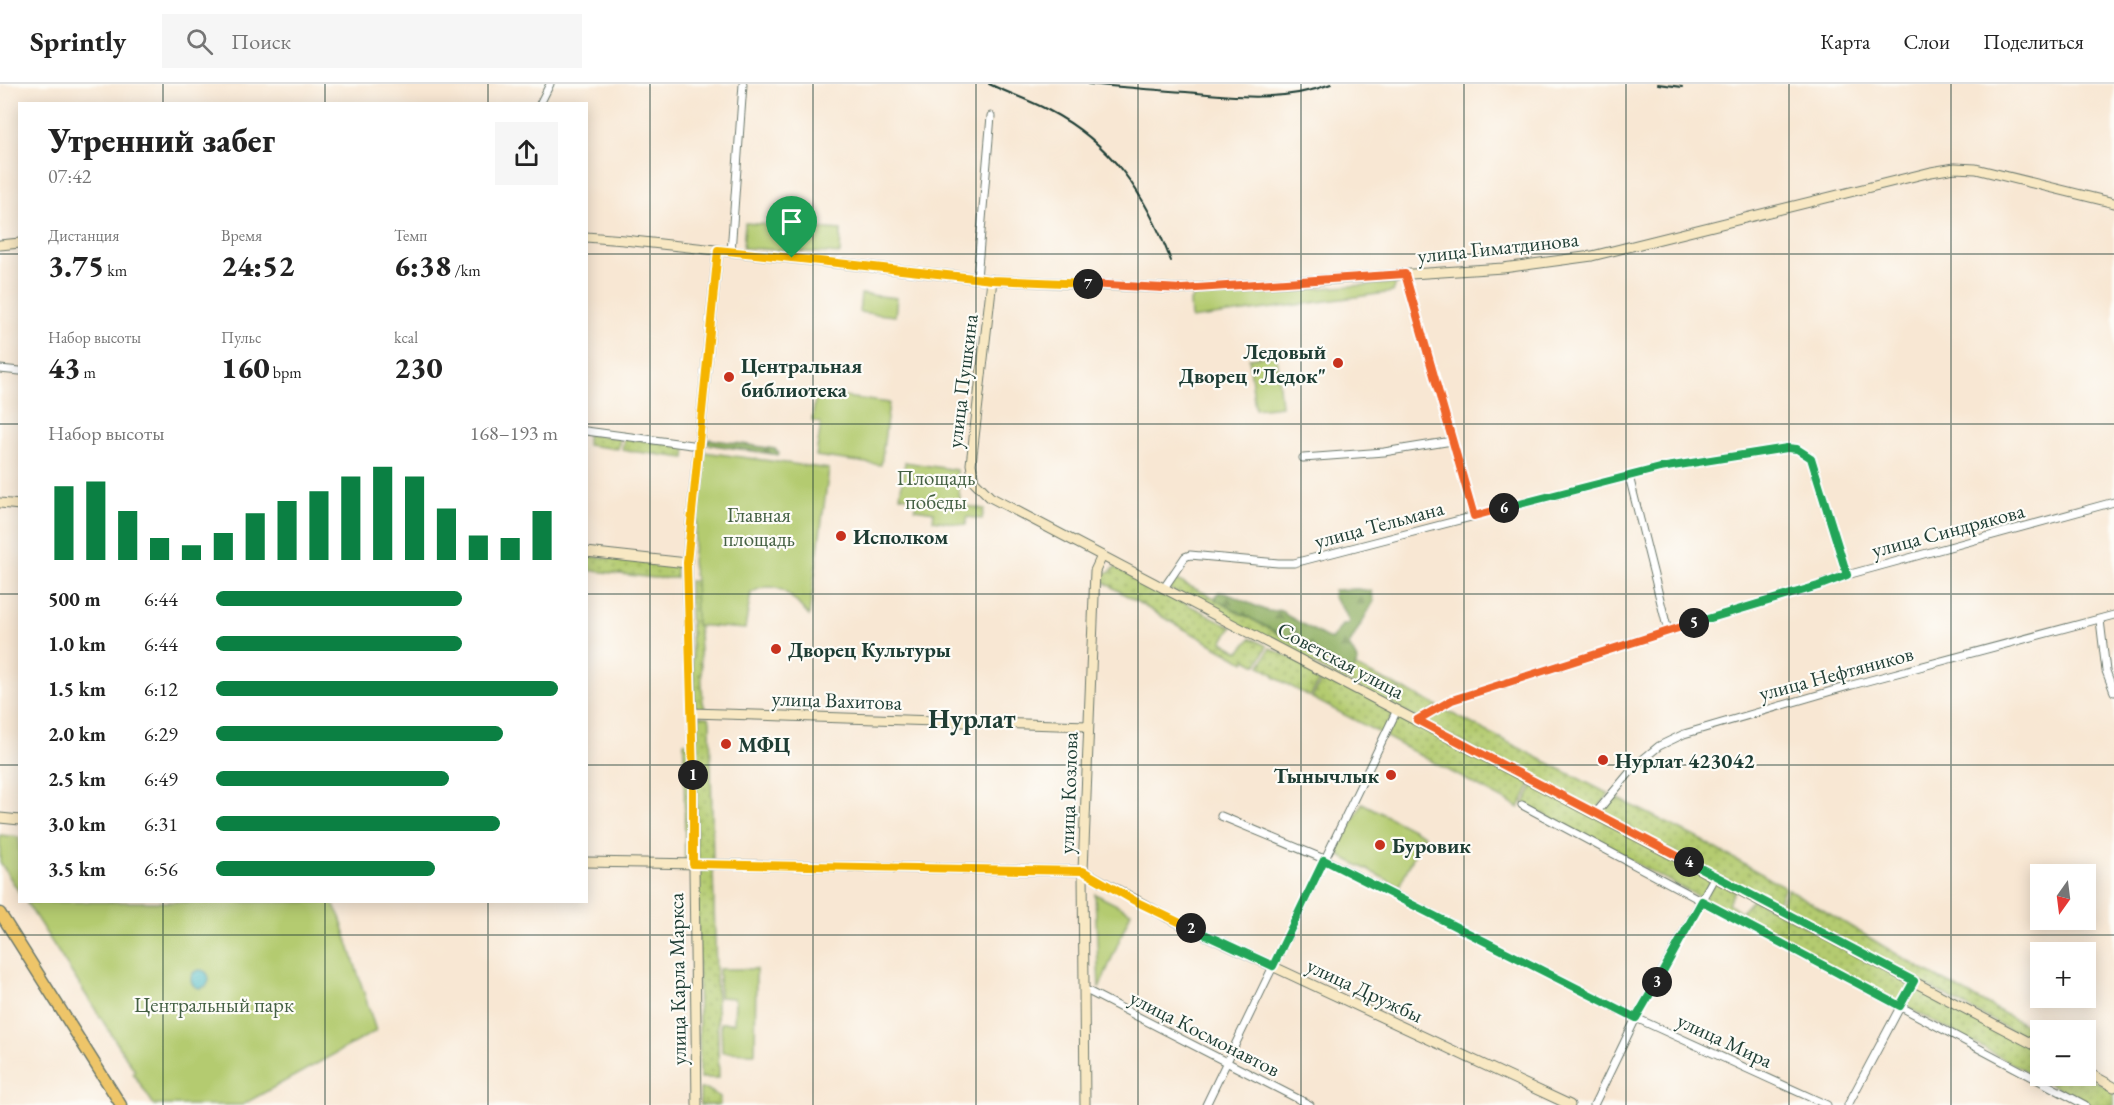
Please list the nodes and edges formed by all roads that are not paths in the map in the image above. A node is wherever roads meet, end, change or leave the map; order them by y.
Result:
1 (550, 84) edge
2 (743, 84) edge
3 (541, 102) edge
4 (991, 116) dead end
5 (2114, 203) edge
6 (588, 237) edge
7 (18, 243) edge
8 (0, 245) edge
9 (718, 250) junction
10 (731, 252) junction
11 (1405, 274) junction
12 (977, 278) junction
13 (992, 280) junction
14 (0, 369) edge
15 (18, 371) edge
16 (588, 431) edge
17 (1452, 441) junction
18 (699, 446) junction
19 (1303, 458) dead end
20 (1629, 476) junction
21 (978, 486) joint
22 (2114, 502) edge
23 (0, 503) edge
24 (18, 505) edge
25 (1474, 516) junction
26 (588, 552) edge
27 (1102, 556) junction
28 (687, 563) junction
29 (1847, 575) junction
30 (1164, 588) junction
31 (2114, 615) edge
32 (2100, 620) junction
33 (1668, 631) junction
34 (2113, 689) edge
35 (1396, 710) junction
36 (692, 713) junction
37 (1417, 720) junction
38 (1088, 726) junction
39 (1522, 805) dead end
40 (1595, 814) junction
41 (1221, 816) dead end
42 (0, 818) edge
43 (18, 820) edge
44 (1324, 860) junction
45 (588, 862) edge
46 (693, 864) junction
47 (1083, 871) junction
48 (1716, 876) junction
49 (1702, 901) junction
50 (0, 913) edge
51 (1273, 966) junction
52 (1914, 981) junction
53 (1084, 989) junction
54 (1900, 1006) junction
55 (1636, 1018) junction
56 (2030, 1043) edge
57 (1226, 1063) junction
58 (2096, 1077) edge
59 (2114, 1087) edge
60 (696, 1103) edge
61 (121, 1105) edge
62 (1085, 1105) edge
63 (1206, 1105) edge
64 (1310, 1105) edge
65 (1569, 1105) edge
66 (1594, 1105) edge
67 (1827, 1105) edge
68 (1848, 1105) edge
69 (2085, 1105) edge

1 - 3 street
2 - 10 street
4 - 12 street
5 - 11 main road, улица Гиматдинова
6 - 9 main road, улица Гиматдинова
7 - 8 main road
9 - 10 main road, улица Гиматдинова
9 - 18 main road, улица Карла Маркса
10 - 12 main road, улица Гиматдинова
11 - 13 main road, улица Гиматдинова
11 - 17 street
12 - 13 main road, улица Гиматдинова
13 - 21 main road, улица Пушкина
14 - 15 street
16 - 18 street
17 - 19 street
17 - 25 street
18 - 28 main road, улица Карла Маркса
20 - 25 street, улица Тельмана
20 - 29 street, улица Тельмана
20 - 33 street
21 - 27 main road, Советская улица
22 - 29 street, улица Синдрякова
23 - 24 main road
25 - 30 street, улица Тельмана
26 - 28 main road
27 - 30 main road, Советская улица
27 - 38 main road, улица Козлова
28 - 36 main road, улица Карла Маркса
29 - 33 street, улица Синдрякова
30 - 35 main road, Советская улица
31 - 32 street, улица Нефтяников
32 - 34 street
32 - 40 street, улица Нефтяников
33 - 37 street, улица Синдрякова
35 - 37 main road, Советская улица
35 - 44 street
36 - 38 main road, улица Вахитова
36 - 46 main road, улица Карла Маркса
37 - 40 main road, Советская улица
38 - 47 main road, улица Козлова
39 - 49 street
40 - 48 main road, Советская улица
41 - 44 street, улица Мира
42 - 43 main road
44 - 51 street
44 - 55 street, улица Мира
45 - 46 main road
46 - 47 main road
46 - 60 main road, улица Карла Маркса
47 - 51 main road, улица Дружбы
47 - 53 main road, улица Козлова
48 - 49 street
48 - 52 main road, Советская улица
49 - 54 street
49 - 55 street
50 - 61 main road
51 - 57 street
51 - 65 main road, улица Дружбы
52 - 54 street
52 - 56 main road, Советская улица
53 - 57 street, улица Космонавтов
53 - 62 main road, улица Козлова
54 - 68 street
54 - 69 street
55 - 66 street
55 - 67 street, улица Мира
57 - 63 street
57 - 64 street, улица Космонавтов
58 - 59 main road

